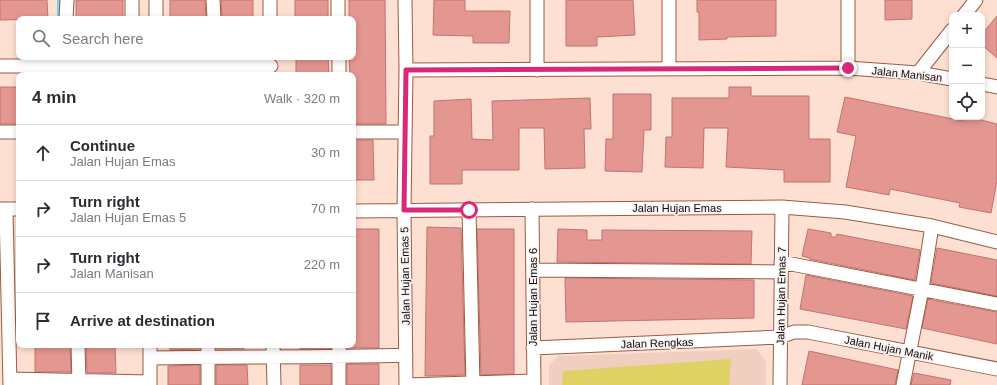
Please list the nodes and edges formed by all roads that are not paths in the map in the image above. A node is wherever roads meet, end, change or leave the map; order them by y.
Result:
1 (66, 0) edge
2 (132, 0) edge
3 (156, 0) edge
4 (213, 0) edge
5 (270, 0) edge
6 (338, 0) edge
7 (405, 0) edge
8 (537, 0) edge
9 (669, 0) edge
10 (848, 0) edge
11 (976, 0) edge
12 (966, 12) edge
13 (66, 16) edge
14 (132, 16) edge
15 (156, 16) edge
16 (214, 16) edge
17 (270, 16) edge
18 (338, 16) edge
19 (949, 34) edge
20 (339, 60) edge
21 (66, 61) edge
22 (156, 61) edge
23 (131, 62) edge
24 (214, 62) edge
25 (0, 66) edge
26 (271, 66) edge
27 (848, 68) junction
28 (668, 69) junction
29 (406, 70) junction
30 (537, 70) junction
31 (339, 72) edge
32 (918, 73) junction
33 (949, 78) edge
34 (985, 85) edge
35 (997, 87) edge
36 (0, 132) edge
37 (16, 132) edge
38 (356, 132) edge
39 (405, 132) junction
40 (782, 208) junction
41 (3, 209) edge
42 (16, 209) edge
43 (532, 209) junction
44 (404, 210) junction
45 (469, 210) junction
46 (356, 211) edge
47 (932, 226) junction
48 (997, 242) edge
49 (781, 267) junction
50 (533, 270) junction
51 (922, 289) junction
52 (997, 304) edge
53 (780, 337) junction
54 (78, 348) edge
55 (534, 348) junction
56 (150, 351) edge
57 (208, 351) edge
58 (273, 351) edge
59 (339, 351) edge
60 (909, 352) junction
61 (406, 355) junction
62 (5, 356) edge
63 (997, 369) edge
64 (10, 382) edge
65 (79, 383) edge
66 (150, 383) edge
67 (534, 383) edge
68 (473, 384) edge
69 (208, 385) edge
70 (274, 385) edge
71 (339, 385) edge
72 (406, 385) edge
73 (780, 385) edge
74 (903, 385) edge

1 - 13 street
2 - 14 street
3 - 15 street
4 - 16 street
5 - 17 street
6 - 18 street
7 - 29 street, Jalan Hujan Emas 5
8 - 30 street
9 - 28 street
10 - 27 street
11 - 12 street
19 - 32 street
20 - 31 street
21 - 23 street
21 - 25 street
22 - 23 street
22 - 24 street
24 - 26 street
27 - 28 street, Jalan Manisan
27 - 32 street, Jalan Manisan
28 - 30 street, Jalan Manisan
29 - 30 street, Jalan Manisan
29 - 39 street, Jalan Hujan Emas 5
32 - 33 street, Jalan Manisan
34 - 35 street
36 - 37 street
38 - 39 street
39 - 44 street, Jalan Hujan Emas 5
40 - 43 street, Jalan Hujan Emas
40 - 47 street, Jalan Hujan Emas
40 - 49 street, Jalan Hujan Emas 7
41 - 42 street
41 - 62 street
43 - 45 street, Jalan Hujan Emas
43 - 50 street, Jalan Hujan Emas 6
44 - 45 street, Jalan Hujan Emas
44 - 46 street, Jalan Hujan Emas
44 - 61 street, Jalan Hujan Emas 5
45 - 68 street
47 - 48 street, Jalan Hujan Emas
47 - 51 street
49 - 50 street
49 - 51 street
49 - 53 street, Jalan Hujan Emas 7
50 - 55 street, Jalan Hujan Emas 6
51 - 52 street
51 - 60 street
53 - 55 street, Jalan Rengkas
53 - 60 street, Jalan Hujan Manik
53 - 73 street, Jalan Hujan Emas 7
54 - 65 street
55 - 67 street, Jalan Hujan Emas 6
56 - 57 street
56 - 66 street
57 - 58 street
57 - 69 street
58 - 59 street
58 - 70 street
59 - 61 street
59 - 71 street
60 - 63 street, Jalan Hujan Manik
60 - 74 street
61 - 72 street, Jalan Hujan Emas 5
62 - 64 street
64 - 65 street
65 - 66 street
67 - 68 street
68 - 72 street

